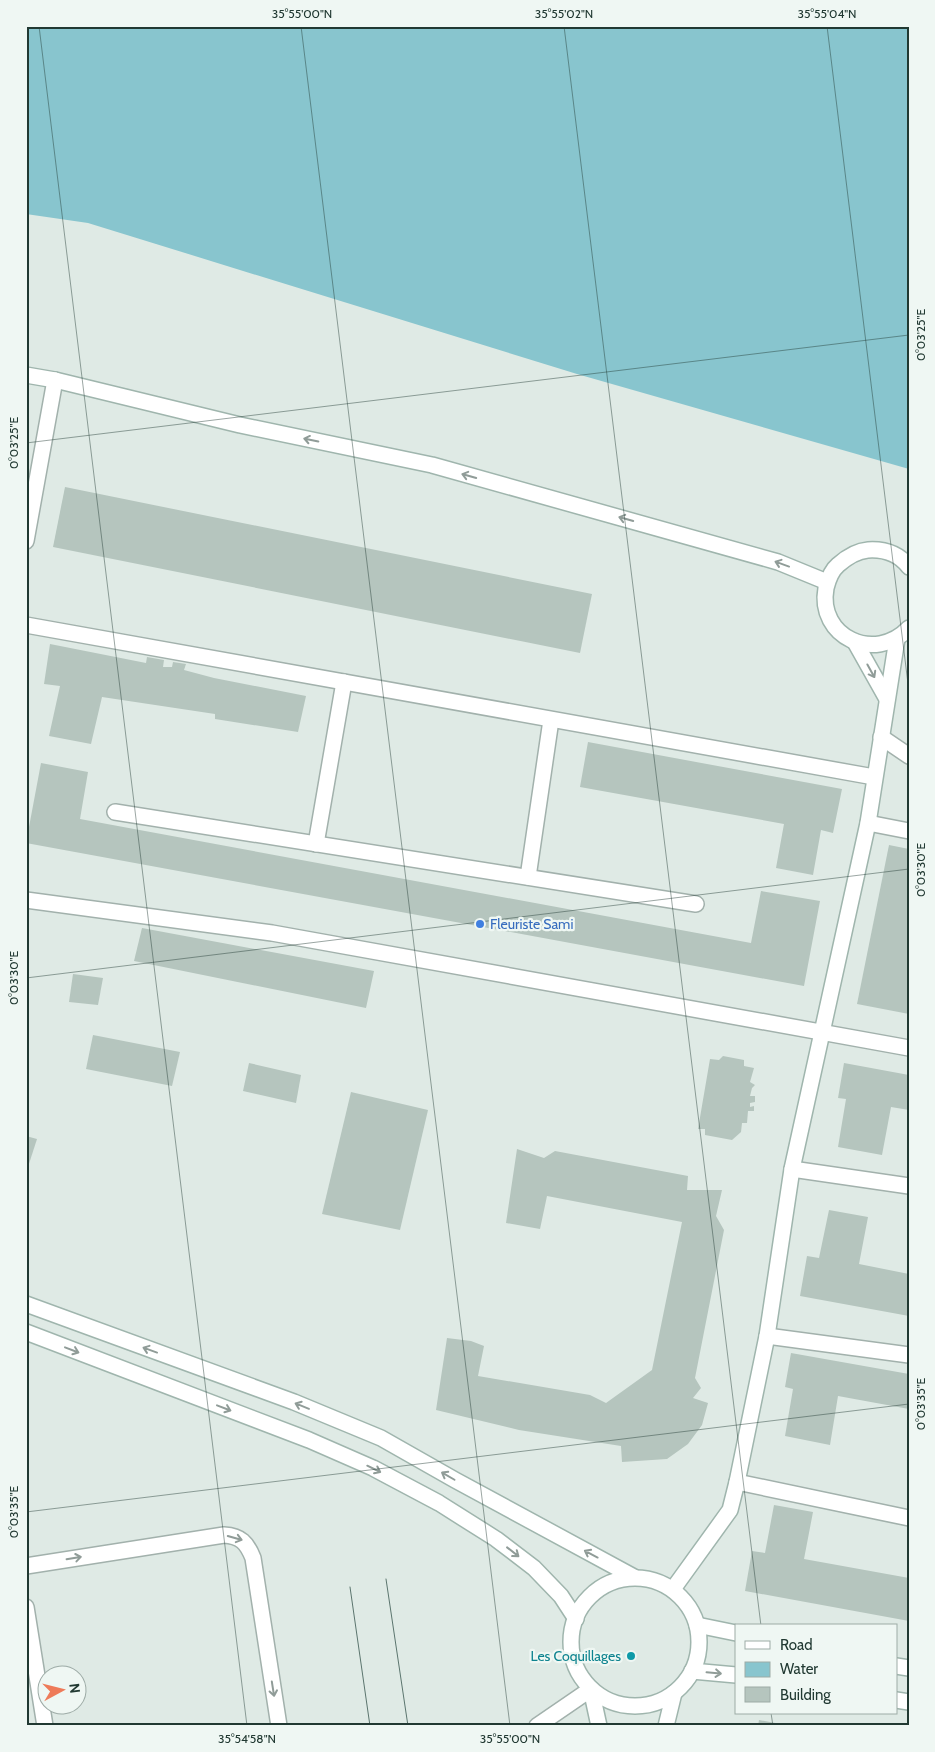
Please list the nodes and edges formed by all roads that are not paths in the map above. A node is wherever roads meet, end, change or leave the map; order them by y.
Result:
1 (26, 375) edge
2 (55, 380) junction
3 (26, 541) edge
4 (909, 567) edge
5 (827, 582) junction
6 (26, 626) edge
7 (909, 628) edge
8 (897, 639) junction
9 (855, 642) junction
10 (344, 682) junction
11 (887, 699) junction
12 (551, 720) junction
13 (881, 736) junction
14 (909, 756) edge
15 (874, 777) junction
16 (115, 812) dead end
17 (868, 823) junction
18 (909, 831) edge
19 (316, 844) junction
20 (528, 877) junction
21 (26, 900) edge
22 (696, 904) dead end
23 (822, 1032) junction
24 (909, 1048) edge
25 (792, 1169) junction
26 (909, 1186) edge
27 (26, 1304) edge
28 (26, 1332) edge
29 (767, 1336) junction
30 (909, 1355) edge
31 (737, 1482) junction
32 (909, 1518) edge
33 (26, 1566) edge
34 (634, 1577) junction
35 (673, 1589) junction
36 (26, 1608) edge
37 (576, 1619) junction
38 (697, 1625) junction
39 (735, 1633) edge
40 (692, 1671) junction
41 (735, 1675) edge
42 (591, 1689) junction
43 (674, 1693) junction
44 (45, 1726) edge
45 (279, 1726) edge
46 (537, 1726) edge
47 (598, 1726) edge
48 (666, 1726) edge

1 - 2 street
2 - 3 street
5 -> 2 street
4 - 5 street
5 - 9 street
6 - 10 street
7 - 8 street
8 - 9 street
8 - 11 street
9 -> 11 street
10 - 12 street
10 - 19 street
11 - 13 street
12 - 15 street
12 - 20 street
13 - 14 street
13 - 15 street
15 - 17 street
16 - 19 street
17 - 18 street
17 - 23 street
19 - 20 street
20 - 22 street
21 - 23 street
23 - 24 street
23 - 25 street
25 - 26 street
25 - 29 street
34 -> 27 street
28 -> 37 street
29 - 30 street
29 - 31 street
31 - 32 street
31 - 35 street
33 -> 45 street
34 - 35 street
34 - 37 street
35 - 38 street
36 - 44 street
37 - 42 street
38 - 39 street
38 - 40 street
40 -> 41 street
40 - 43 street
42 - 43 street
42 - 46 street
42 - 47 street
43 - 48 street

